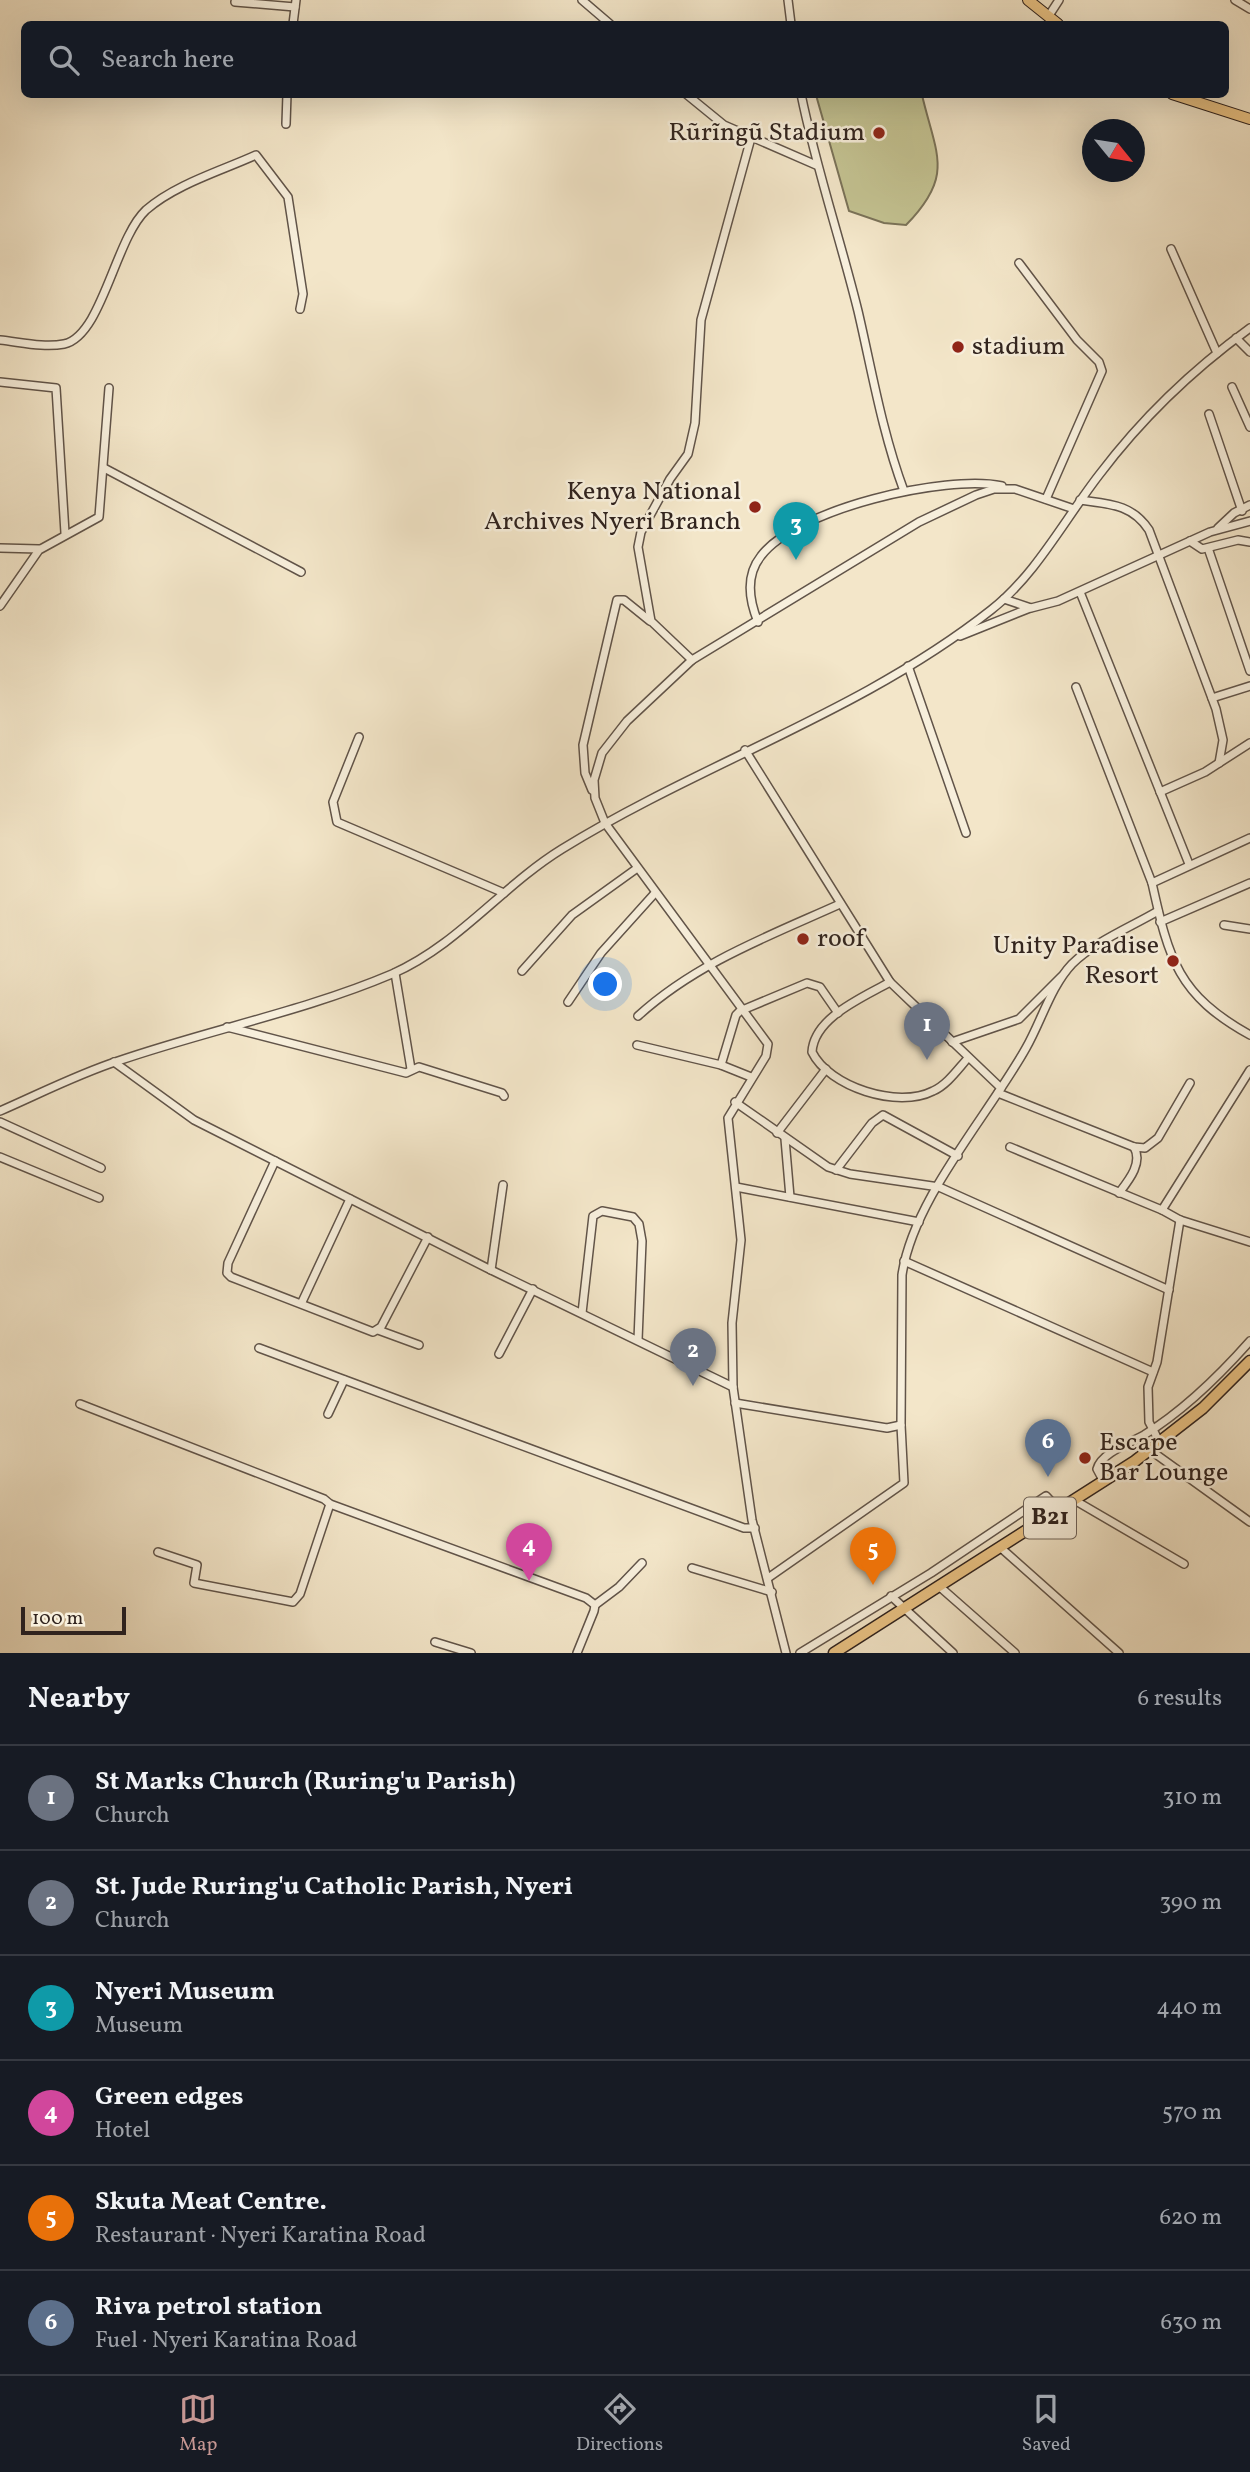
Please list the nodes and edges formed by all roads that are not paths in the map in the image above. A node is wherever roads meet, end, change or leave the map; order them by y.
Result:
1 (582, 0) edge
2 (788, 0) edge
3 (1028, 0) edge
4 (1235, 0) edge
5 (1056, 1) edge
6 (235, 2) dead end
7 (295, 3) edge
8 (1250, 9) edge
9 (1048, 17) junction
10 (293, 21) edge
11 (606, 21) edge
12 (792, 21) edge
13 (1054, 21) edge
14 (288, 98) edge
15 (691, 98) edge
16 (803, 98) edge
17 (1184, 98) edge
18 (1250, 119) edge
19 (286, 124) dead end
20 (751, 138) junction
21 (816, 165) junction
22 (1171, 249) dead end
23 (1019, 263) dead end
24 (300, 309) dead end
25 (1250, 328) edge
26 (1236, 338) junction
27 (0, 340) edge
28 (1250, 352) edge
29 (1217, 353) junction
30 (0, 382) edge
31 (1232, 387) dead end
32 (109, 388) dead end
33 (1209, 414) dead end
34 (1250, 427) edge
35 (104, 468) junction
36 (1015, 489) junction
37 (904, 491) junction
38 (1046, 499) junction
39 (1080, 500) junction
40 (1250, 505) edge
41 (1074, 509) junction
42 (1242, 511) junction
43 (1250, 521) edge
44 (1215, 530) junction
45 (65, 533) junction
46 (1190, 541) junction
47 (1250, 542) edge
48 (0, 548) edge
49 (1208, 548) junction
50 (39, 549) junction
51 (1160, 554) junction
52 (302, 572) dead end
53 (1080, 592) junction
54 (1004, 599) junction
55 (0, 606) edge
56 (1031, 608) junction
57 (651, 621) junction
58 (758, 622) junction
59 (953, 638) junction
60 (692, 660) junction
61 (908, 666) junction
62 (1250, 671) edge
63 (1250, 686) edge
64 (1076, 687) dead end
65 (1212, 698) junction
66 (359, 737) dead end
67 (1223, 740) junction
68 (1250, 743) edge
69 (1241, 748) junction
70 (745, 750) junction
71 (1219, 763) junction
72 (1160, 792) junction
73 (595, 798) junction
74 (605, 823) junction
75 (966, 833) dead end
76 (1250, 838) edge
77 (1189, 864) junction
78 (636, 869) junction
79 (1152, 883) junction
80 (1250, 883) edge
81 (834, 885) dead end
82 (504, 893) junction
83 (655, 893) junction
84 (840, 904) junction
85 (1158, 911) junction
86 (1160, 922) junction
87 (1224, 925) dead end
88 (1250, 929) edge
89 (710, 963) junction
90 (1069, 969) junction
91 (522, 971) dead end
92 (395, 973) junction
93 (890, 982) junction
94 (568, 1002) dead end
95 (745, 1009) junction
96 (838, 1013) junction
97 (638, 1016) dead end
98 (226, 1027) junction
99 (1250, 1035) edge
100 (953, 1042) junction
101 (637, 1045) dead end
102 (968, 1058) junction
103 (114, 1062) junction
104 (721, 1065) junction
105 (411, 1069) junction
106 (826, 1069) junction
107 (1250, 1070) edge
108 (751, 1077) junction
109 (1247, 1081) edge
110 (1190, 1083) dead end
111 (1000, 1091) junction
112 (503, 1096) dead end
113 (735, 1102) junction
114 (0, 1111) edge
115 (0, 1122) edge
116 (777, 1133) junction
117 (785, 1139) junction
118 (1010, 1147) dead end
119 (1134, 1147) junction
120 (958, 1156) junction
121 (0, 1157) edge
122 (275, 1161) junction
123 (101, 1168) dead end
124 (836, 1170) junction
125 (503, 1185) dead end
126 (736, 1187) junction
127 (939, 1187) junction
128 (1119, 1193) junction
129 (790, 1197) junction
130 (99, 1198) dead end
131 (350, 1199) junction
132 (1161, 1210) junction
133 (1180, 1220) junction
134 (919, 1222) junction
135 (1250, 1231) edge
136 (428, 1237) junction
137 (1247, 1241) edge
138 (904, 1261) junction
139 (491, 1270) junction
140 (533, 1289) junction
141 (1169, 1290) junction
142 (302, 1302) junction
143 (582, 1313) junction
144 (378, 1330) junction
145 (638, 1340) junction
146 (1250, 1341) edge
147 (419, 1345) dead end
148 (259, 1348) dead end
149 (499, 1354) dead end
150 (1250, 1361) edge
151 (1153, 1372) junction
152 (344, 1380) junction
153 (733, 1387) junction
154 (735, 1403) junction
155 (80, 1404) dead end
156 (328, 1414) dead end
157 (901, 1425) junction
158 (1152, 1430) junction
159 (1155, 1447) junction
160 (1104, 1482) junction
161 (1076, 1501) junction
162 (330, 1504) junction
163 (1060, 1510) junction
164 (1250, 1522) edge
165 (755, 1528) junction
166 (1001, 1548) junction
167 (158, 1552) dead end
168 (642, 1563) dead end
169 (1184, 1564) dead end
170 (692, 1568) dead end
171 (768, 1578) junction
172 (940, 1587) junction
173 (772, 1592) junction
174 (891, 1596) junction
175 (595, 1605) junction
176 (906, 1609) junction
177 (435, 1642) dead end
178 (471, 1653) edge
179 (577, 1653) edge
180 (786, 1653) edge
181 (800, 1653) edge
182 (834, 1653) edge
183 (953, 1653) edge
184 (1015, 1653) edge
185 (1119, 1653) edge

1 - 11 street
2 - 12 street
3 - 9 main road
4 - 8 street
5 - 9 street
6 - 7 street
7 - 10 street
9 - 13 main road
14 - 19 street
15 - 20 street
16 - 21 street
17 - 18 main road
20 - 21 street
20 - 57 street
21 - 37 street
22 - 29 street
23 - 38 street
24 - 27 street
25 - 26 street
26 - 28 street
26 - 29 street
29 - 39 street
30 - 45 street
31 - 34 street
32 - 35 street
33 - 42 street
35 - 45 street
35 - 52 street
36 - 37 street
36 - 38 street
36 - 58 street
37 - 58 street
38 - 41 street
39 - 41 street
39 - 51 street
40 - 42 street
41 - 54 street
42 - 44 street
43 - 44 street
44 - 46 street
45 - 50 street
46 - 49 street
46 - 51 street
47 - 49 street
48 - 50 street
49 - 62 street
50 - 55 street
51 - 53 street
51 - 65 street
53 - 56 street
53 - 72 street
54 - 56 street
54 - 59 street
56 - 59 street
57 - 60 street
57 - 73 street
58 - 60 street
59 - 61 street
60 - 73 street
61 - 70 street
61 - 75 street
63 - 65 street
64 - 79 street
65 - 67 street
66 - 82 street
67 - 69 street
67 - 71 street
68 - 69 street
69 - 71 street
70 - 74 street
70 - 81 street
70 - 84 street
71 - 72 street
72 - 77 street
73 - 74 street
74 - 78 street
74 - 82 street
76 - 77 street
77 - 79 street
78 - 83 street
78 - 91 street
79 - 85 street
80 - 86 street
82 - 92 street
83 - 89 street
83 - 94 street
84 - 89 street
84 - 93 street
85 - 86 street
85 - 90 street
86 - 99 street
87 - 88 street
89 - 95 street
89 - 97 street
90 - 100 street
90 - 111 street
92 - 98 street
92 - 105 street
93 - 96 street
93 - 100 street
95 - 96 street
95 - 104 street
95 - 108 street
96 - 106 street
98 - 103 street
98 - 105 street
100 - 102 street
101 - 104 street
102 - 106 street
102 - 111 street
103 - 114 street
103 - 122 street
104 - 108 street
105 - 112 street
106 - 116 street
107 - 109 street
108 - 113 street
109 - 132 street
110 - 119 street
111 - 119 street
111 - 120 street
113 - 116 street
113 - 126 street
115 - 123 street
116 - 117 street
117 - 124 street
117 - 129 street
118 - 128 street
119 - 128 street
120 - 124 street
120 - 127 street
121 - 130 street
122 - 131 street
122 - 142 street
124 - 127 street
125 - 139 street
126 - 129 street
126 - 153 street
127 - 134 street
127 - 141 street
128 - 132 street
129 - 134 street
131 - 136 street
131 - 142 street
132 - 133 street
133 - 137 street
133 - 141 street
134 - 138 street
135 - 137 street
136 - 139 street
136 - 144 street
138 - 151 street
138 - 157 street
139 - 140 street
140 - 143 street
140 - 149 street
141 - 151 street
142 - 144 street
143 - 145 street
143 - 145 street
144 - 147 street
145 - 153 street
146 - 158 street
148 - 152 street
150 - 159 highway, B21
151 - 158 street
152 - 156 street
152 - 165 street
153 - 154 street
154 - 157 street
154 - 165 street
155 - 162 street
157 - 171 street
158 - 159 street
158 - 160 street
159 - 160 highway, B21
159 - 164 street
160 - 161 highway, B21
161 - 163 highway, B21
161 - 169 street
162 - 167 street
162 - 175 street
163 - 166 highway, B21
163 - 174 street
165 - 171 street
166 - 172 highway, B21
166 - 185 street
168 - 175 street
170 - 173 street
171 - 173 street
172 - 176 highway, B21
172 - 184 street
173 - 180 street
174 - 176 street
174 - 181 street
175 - 179 street
176 - 182 highway, B21
176 - 183 street
177 - 178 street

